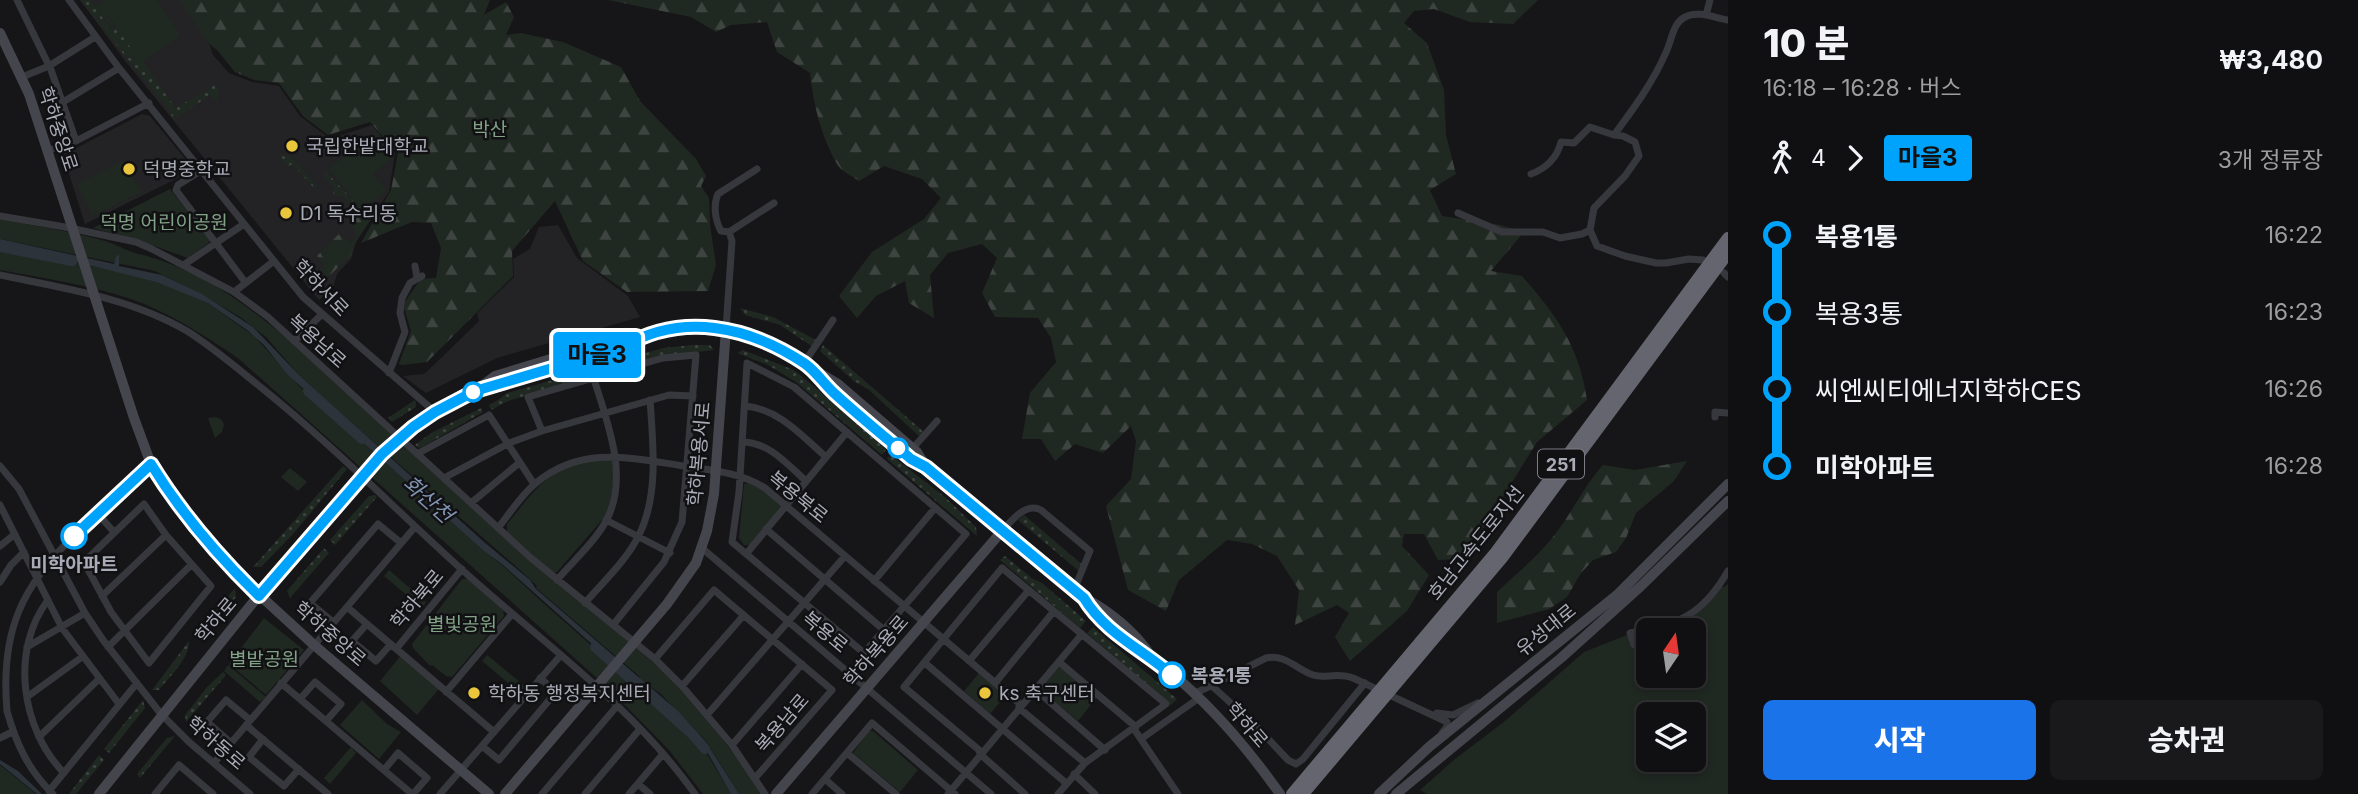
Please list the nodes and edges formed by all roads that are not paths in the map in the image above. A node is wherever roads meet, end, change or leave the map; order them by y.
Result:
1 (17, 0) edge
2 (69, 0) edge
3 (1710, 0) edge
4 (1706, 15) junction
5 (1728, 20) edge
6 (0, 33) edge
7 (95, 37) junction
8 (49, 66) junction
9 (119, 68) junction
10 (22, 77) junction
11 (63, 102) junction
12 (149, 103) junction
13 (1614, 135) junction
14 (76, 141) junction
15 (47, 152) junction
16 (757, 169) dead end
17 (202, 170) junction
18 (1531, 174) dead end
19 (774, 203) dead end
20 (1458, 214) dead end
21 (0, 216) edge
22 (244, 224) junction
23 (1591, 230) junction
24 (729, 232) junction
25 (74, 233) junction
26 (1728, 238) edge
27 (216, 244) junction
28 (1728, 253) edge
29 (1703, 260) dead end
30 (274, 261) junction
31 (185, 264) junction
32 (415, 266) dead end
33 (0, 275) edge
34 (246, 282) junction
35 (92, 292) junction
36 (234, 292) junction
37 (321, 315) junction
38 (833, 320) dead end
39 (726, 329) junction
40 (295, 341) junction
41 (804, 363) junction
42 (389, 373) junction
43 (817, 373) junction
44 (594, 379) junction
45 (693, 396) junction
46 (650, 400) junction
47 (745, 407) junction
48 (435, 412) junction
49 (604, 413) junction
50 (1728, 413) edge
51 (1715, 417) dead end
52 (937, 421) dead end
53 (542, 431) junction
54 (847, 432) junction
55 (397, 439) junction
56 (742, 442) junction
57 (509, 443) junction
58 (913, 448) junction
59 (418, 454) junction
60 (616, 457) junction
61 (827, 457) junction
62 (653, 462) junction
63 (519, 463) junction
64 (151, 464) junction
65 (0, 466) edge
66 (687, 467) junction
67 (926, 467) junction
68 (716, 471) junction
69 (364, 474) junction
70 (740, 477) junction
71 (444, 478) junction
72 (806, 481) junction
73 (534, 484) junction
74 (1728, 484) edge
75 (1728, 501) edge
76 (471, 503) junction
77 (0, 505) edge
78 (785, 506) junction
79 (935, 508) junction
80 (97, 513) junction
81 (606, 520) junction
82 (415, 527) junction
83 (498, 528) junction
84 (766, 529) junction
85 (1002, 531) junction
86 (114, 532) junction
87 (15, 534) junction
88 (166, 535) junction
89 (638, 537) junction
90 (401, 543) junction
91 (0, 546) edge
92 (703, 549) junction
93 (24, 552) junction
94 (670, 553) junction
95 (747, 553) junction
96 (54, 554) junction
97 (845, 556) junction
98 (191, 565) junction
99 (462, 569) junction
100 (1728, 571) edge
101 (35, 575) junction
102 (825, 579) junction
103 (557, 580) junction
104 (874, 581) junction
105 (0, 582) edge
106 (1029, 590) junction
107 (1074, 590) junction
108 (102, 596) junction
109 (259, 596) junction
110 (48, 600) junction
111 (585, 603) junction
112 (805, 603) junction
113 (904, 606) junction
114 (346, 607) junction
115 (1054, 611) junction
116 (85, 613) junction
117 (512, 614) junction
118 (744, 614) junction
119 (334, 622) junction
120 (788, 622) junction
121 (924, 623) junction
122 (367, 624) junction
123 (613, 625) junction
124 (62, 628) junction
125 (124, 631) junction
126 (884, 631) junction
127 (1082, 634) junction
128 (773, 639) junction
129 (944, 640) junction
130 (633, 644) junction
131 (314, 645) junction
132 (1634, 645) dead end
133 (393, 646) junction
134 (27, 647) junction
135 (108, 647) junction
136 (561, 655) junction
137 (82, 657) junction
138 (655, 659) junction
139 (0, 661) edge
140 (969, 661) junction
141 (1059, 662) junction
142 (925, 663) junction
143 (802, 664) junction
144 (540, 678) junction
145 (99, 679) junction
146 (600, 682) junction
147 (136, 683) junction
148 (281, 683) junction
149 (995, 683) junction
150 (1365, 683) junction
151 (1212, 685) junction
152 (682, 686) junction
153 (867, 688) junction
154 (1035, 689) junction
155 (1385, 690) junction
156 (446, 692) junction
157 (1197, 696) junction
158 (27, 697) junction
159 (1489, 697) junction
160 (300, 699) junction
161 (120, 704) junction
162 (617, 706) junction
163 (1019, 708) junction
164 (1426, 710) junction
165 (161, 714) junction
166 (707, 715) junction
167 (326, 721) junction
168 (248, 722) junction
169 (1135, 728) junction
170 (640, 729) junction
171 (1003, 729) junction
172 (12, 732) junction
173 (494, 732) junction
174 (39, 737) junction
175 (0, 738) edge
176 (263, 739) junction
177 (1141, 739) junction
178 (231, 743) junction
179 (732, 745) junction
180 (482, 746) junction
181 (1429, 747) junction
182 (1105, 750) junction
183 (847, 753) junction
184 (663, 754) junction
185 (980, 754) junction
186 (214, 763) junction
187 (1085, 763) junction
188 (299, 769) junction
189 (384, 770) junction
190 (461, 770) junction
191 (966, 772) junction
192 (64, 773) junction
193 (1074, 774) junction
194 (756, 778) junction
195 (825, 779) junction
196 (1066, 783) junction
197 (638, 784) junction
198 (204, 786) junction
199 (1305, 787) edge
200 (51, 792) edge
201 (247, 793) edge
202 (443, 793) edge
203 (951, 793) edge
204 (99, 794) edge
205 (155, 794) edge
206 (198, 794) edge
207 (213, 794) edge
208 (328, 794) edge
209 (412, 794) edge
210 (489, 794) edge
211 (505, 794) edge
212 (542, 794) edge
213 (585, 794) edge
214 (629, 794) edge
215 (650, 794) edge
216 (695, 794) edge
217 (765, 794) edge
218 (776, 794) edge
219 (812, 794) edge
220 (842, 794) edge
221 (896, 794) edge
222 (991, 794) edge
223 (1026, 794) edge
224 (1058, 794) edge
225 (1095, 794) edge
226 (1178, 794) edge
227 (1280, 794) edge
228 (1292, 794) edge
229 (1379, 794) edge
230 (1396, 794) edge

1 - 8 street
2 - 7 street, 학하서로
3 - 4 street
4 - 5 street
4 - 13 street
6 - 10 street, 학하중앙로
7 - 8 street
7 - 9 street, 학하서로
8 - 10 street
8 - 11 street
9 - 11 street
9 - 12 street, 학하서로
10 - 15 street, 학하중앙로
11 - 14 street
12 - 14 street
12 - 17 street, 학하서로
13 - 18 street
13 - 23 street
14 - 15 street
15 - 25 street, 학하중앙로
16 - 24 street
17 - 22 street, 학하서로
17 - 27 street
19 - 24 street
20 - 23 street
21 - 25 street, 복용남로
22 - 27 street
22 - 30 street, 학하서로
23 - 29 street
24 - 39 street, 학하복용서로
25 - 31 street, 복용남로
25 - 35 street, 학하중앙로
26 - 155 highway, 호남고속도로지선 / 251
27 - 31 street
27 - 34 street
28 - 155 highway, 호남고속도로지선 / 251
30 - 34 street
30 - 37 street, 학하서로
31 - 36 street, 복용남로
32 - 42 street
33 - 35 street, 학하북로
34 - 36 street
35 - 64 street, 학하중앙로
35 - 69 street, 학하북로
36 - 40 street, 복용남로
37 - 40 street
37 - 42 street, 학하서로
38 - 41 street
39 - 41 street, 학하로
39 - 48 street, 학하로
39 - 68 street, 학하복용서로
40 - 55 street, 복용남로
41 - 43 street, 학하로
42 - 48 street, 학하서로
43 - 58 street, 학하로
43 - 67 street, 학하로
44 - 45 street
44 - 49 street
44 - 53 street
45 - 46 street
45 - 66 street
46 - 49 street
46 - 62 street
47 - 54 street
47 - 56 street
47 - 61 street
48 - 55 street, 학하로
49 - 53 street
49 - 60 street
50 - 51 street
52 - 58 street
53 - 57 street
54 - 61 street
54 - 79 street
55 - 59 street, 복용남로
55 - 69 street, 학하로
56 - 70 street
56 - 72 street
57 - 59 street
57 - 63 street
57 - 71 street
58 - 67 street, 학하로
59 - 71 street, 복용남로
60 - 62 street, 복용북로
60 - 73 street, 복용북로
60 - 81 street
61 - 72 street
62 - 66 street, 복용북로
62 - 89 street
63 - 73 street
63 - 76 street
64 - 80 street
64 - 109 street, 학하중앙로
65 - 96 street
66 - 68 street, 복용북로
66 - 94 street
67 - 85 street, 학하로
68 - 70 street, 복용북로
68 - 92 street, 학하복용서로
69 - 82 street, 학하북로
69 - 109 street, 학하로
70 - 78 street, 복용북로
70 - 95 street
71 - 76 street, 복용남로
72 - 78 street
73 - 83 street, 복용북로
74 - 159 street, 유성대로
75 - 230 street, 유성대로
76 - 83 street, 복용남로
77 - 87 street
78 - 84 street
78 - 97 street, 복용북로
79 - 104 street
79 - 113 street
80 - 86 street
80 - 96 street
81 - 89 street
81 - 103 street
82 - 90 street
82 - 99 street, 학하북로
83 - 103 street, 복용남로
84 - 95 street
84 - 102 street
85 - 107 street, 학하로
85 - 107 street
85 - 121 street, 학하복용로
86 - 88 street
86 - 108 street
87 - 91 street
87 - 93 street
88 - 98 street
88 - 108 street
89 - 94 street
89 - 111 street
90 - 114 street
90 - 119 street
92 - 120 street, 복용로
92 - 130 street, 학하복용서로
93 - 101 street
93 - 105 street
94 - 123 street
95 - 112 street
96 - 101 street
96 - 116 street
97 - 102 street
97 - 104 street, 복용북로
98 - 125 street
98 - 125 street
99 - 117 street, 학하북로
99 - 133 street, 학하북로
100 - 132 street
101 - 110 street
101 - 139 street
102 - 112 street
102 - 126 street
103 - 111 street, 복용남로
104 - 113 street, 복용북로
106 - 115 street
106 - 129 street
106 - 140 street
107 - 157 street, 학하로
108 - 125 street
109 - 131 street, 학하중앙로
109 - 165 street, 학하로
110 - 124 street
110 - 134 street
111 - 123 street, 복용남로
112 - 120 street
112 - 126 street
113 - 121 street, 복용북로
113 - 126 street
114 - 119 street
114 - 122 street
115 - 127 street
115 - 149 street
116 - 124 street
116 - 135 street
117 - 136 street, 학하북로
117 - 156 street
118 - 128 street
118 - 138 street
118 - 152 street
119 - 131 street
120 - 128 street
120 - 153 street, 복용로
121 - 129 street, 복용북로
121 - 153 street, 학하복용로
122 - 133 street
122 - 133 street
123 - 130 street, 복용남로
124 - 134 street
124 - 137 street
125 - 135 street
127 - 141 street
127 - 169 street
128 - 143 street
128 - 166 street
129 - 140 street, 복용북로
129 - 142 street
130 - 138 street, 복용남로
130 - 146 street, 학하복용서로
131 - 148 street
131 - 190 street, 학하중앙로
133 - 156 street
134 - 158 street
135 - 147 street
136 - 144 street
136 - 146 street, 학하북로
137 - 145 street
137 - 158 street
138 - 152 street, 복용남로
139 - 172 street
140 - 149 street, 복용북로
141 - 154 street
141 - 169 street
142 - 171 street
142 - 185 street
143 - 179 street, 복용남로
143 - 194 street, 복용남로
144 - 173 street
144 - 180 street
145 - 161 street
145 - 174 street
146 - 162 street, 학하북로
146 - 211 street
147 - 161 street
147 - 165 street
148 - 160 street
148 - 168 street
149 - 163 street, 복용북로
150 - 151 street
150 - 151 street
150 - 164 street
151 - 157 street
152 - 166 street, 복용남로
153 - 191 street, 복용로
153 - 218 street, 학하복용로
154 - 163 street
154 - 182 street
155 - 199 highway, 호남고속도로지선 / 251
156 - 173 street
157 - 177 street
157 - 227 street, 학하로
158 - 174 street
159 - 164 street
159 - 181 street, 유성대로
160 - 167 street
160 - 167 street
161 - 192 street
162 - 170 street, 학하북로
162 - 212 street
163 - 171 street
163 - 187 street, 복용북로
164 - 181 street
165 - 186 street, 학하동로
165 - 204 street, 학하로
166 - 179 street, 복용남로
167 - 189 street
168 - 176 street
168 - 178 street
168 - 178 street
169 - 177 street
169 - 182 street
170 - 184 street, 학하북로
170 - 213 street
171 - 185 street
171 - 196 street
172 - 175 street
172 - 200 street
173 - 180 street
174 - 192 street
176 - 188 street
176 - 188 street
177 - 226 street
178 - 186 street
179 - 194 street, 복용남로
180 - 190 street
181 - 229 street, 유성대로
182 - 187 street
183 - 195 street
183 - 203 street
183 - 221 street
184 - 197 street
184 - 216 street, 학하북로
185 - 191 street
185 - 223 street
186 - 201 street, 학하동로
187 - 193 street
188 - 208 street
189 - 209 street
189 - 209 street
190 - 202 street
190 - 210 street, 학하중앙로
191 - 203 street
191 - 222 street, 복용로
192 - 200 street
193 - 196 street
193 - 225 street
194 - 217 street, 복용남로
195 - 219 street
195 - 220 street
196 - 224 street
197 - 214 street
197 - 215 street
198 - 205 street
198 - 206 street
198 - 207 street
199 - 228 highway, 호남고속도로지선 / 251

